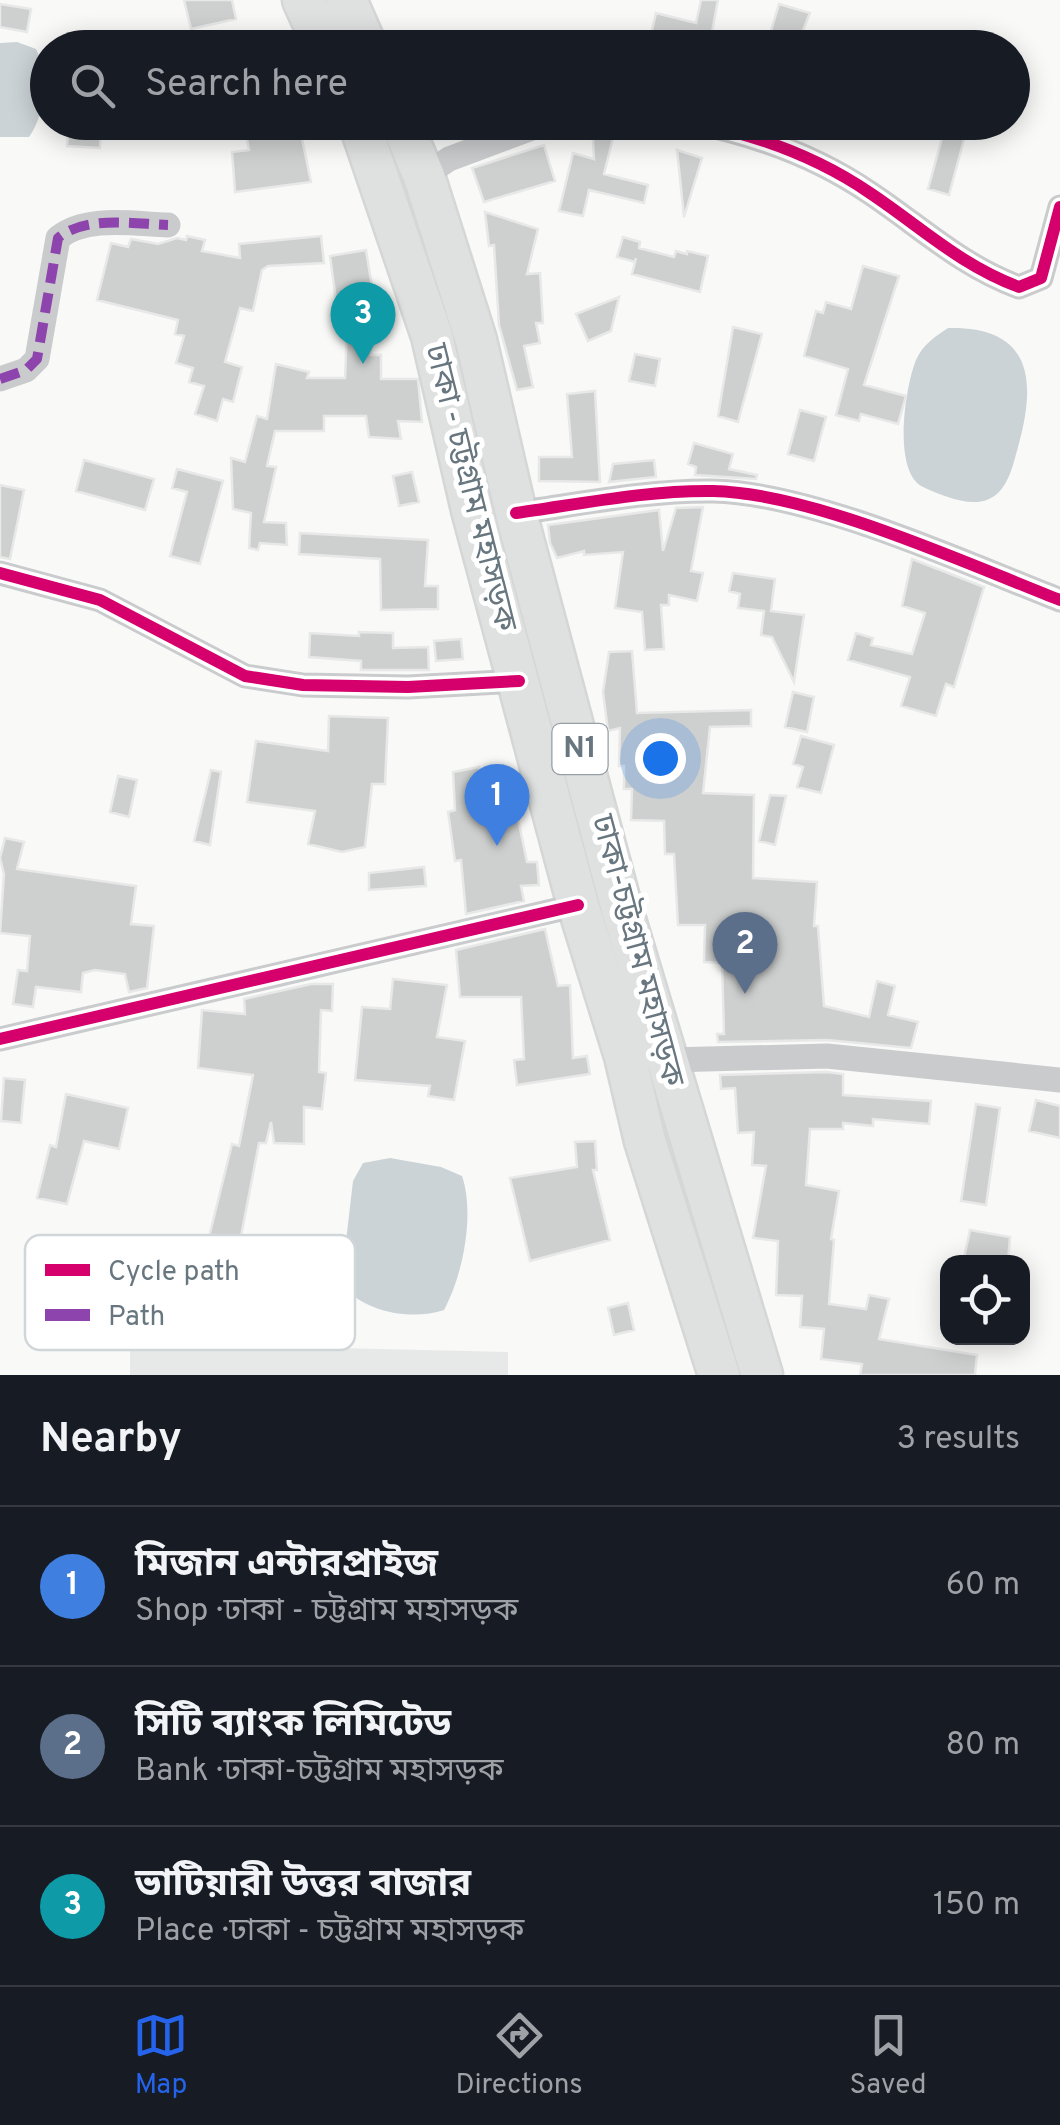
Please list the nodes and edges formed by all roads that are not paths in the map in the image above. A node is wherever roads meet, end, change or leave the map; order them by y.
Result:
1 (303, 0) edge
2 (346, 0) edge
3 (317, 30) edge
4 (359, 30) edge
5 (367, 140) edge
6 (409, 140) edge
7 (500, 140) edge
8 (760, 140) edge
9 (424, 176) junction
10 (1060, 207) edge
11 (168, 225) dead end
12 (0, 379) edge
13 (516, 513) junction
14 (0, 573) edge
15 (1060, 600) edge
16 (519, 681) junction
17 (578, 904) junction
18 (0, 1039) edge
19 (669, 1060) junction
20 (1060, 1080) edge
21 (719, 1375) edge
22 (762, 1375) edge

1 - 3 highway
2 - 4 highway
5 - 16 highway, ঢাকা - চট্টগ্রাম মহাসড়ক / N1
6 - 9 highway, ঢাকা-চট্টগ্রাম মহাসড়ক / N1
7 - 9 street
8 - 10 street
9 - 13 highway, ঢাকা-চট্টগ্রাম মহাসড়ক / N1
11 - 12 street
13 - 15 street
13 - 19 highway, ঢাকা-চট্টগ্রাম মহাসড়ক / N1
14 - 16 street
16 - 17 highway, ঢাকা - চট্টগ্রাম মহাসড়ক / N1
17 - 18 street
17 - 21 highway, ঢাকা - চট্টগ্রাম মহাসড়ক / N1
19 - 20 street
19 - 22 highway, ঢাকা-চট্টগ্রাম মহাসড়ক / N1

